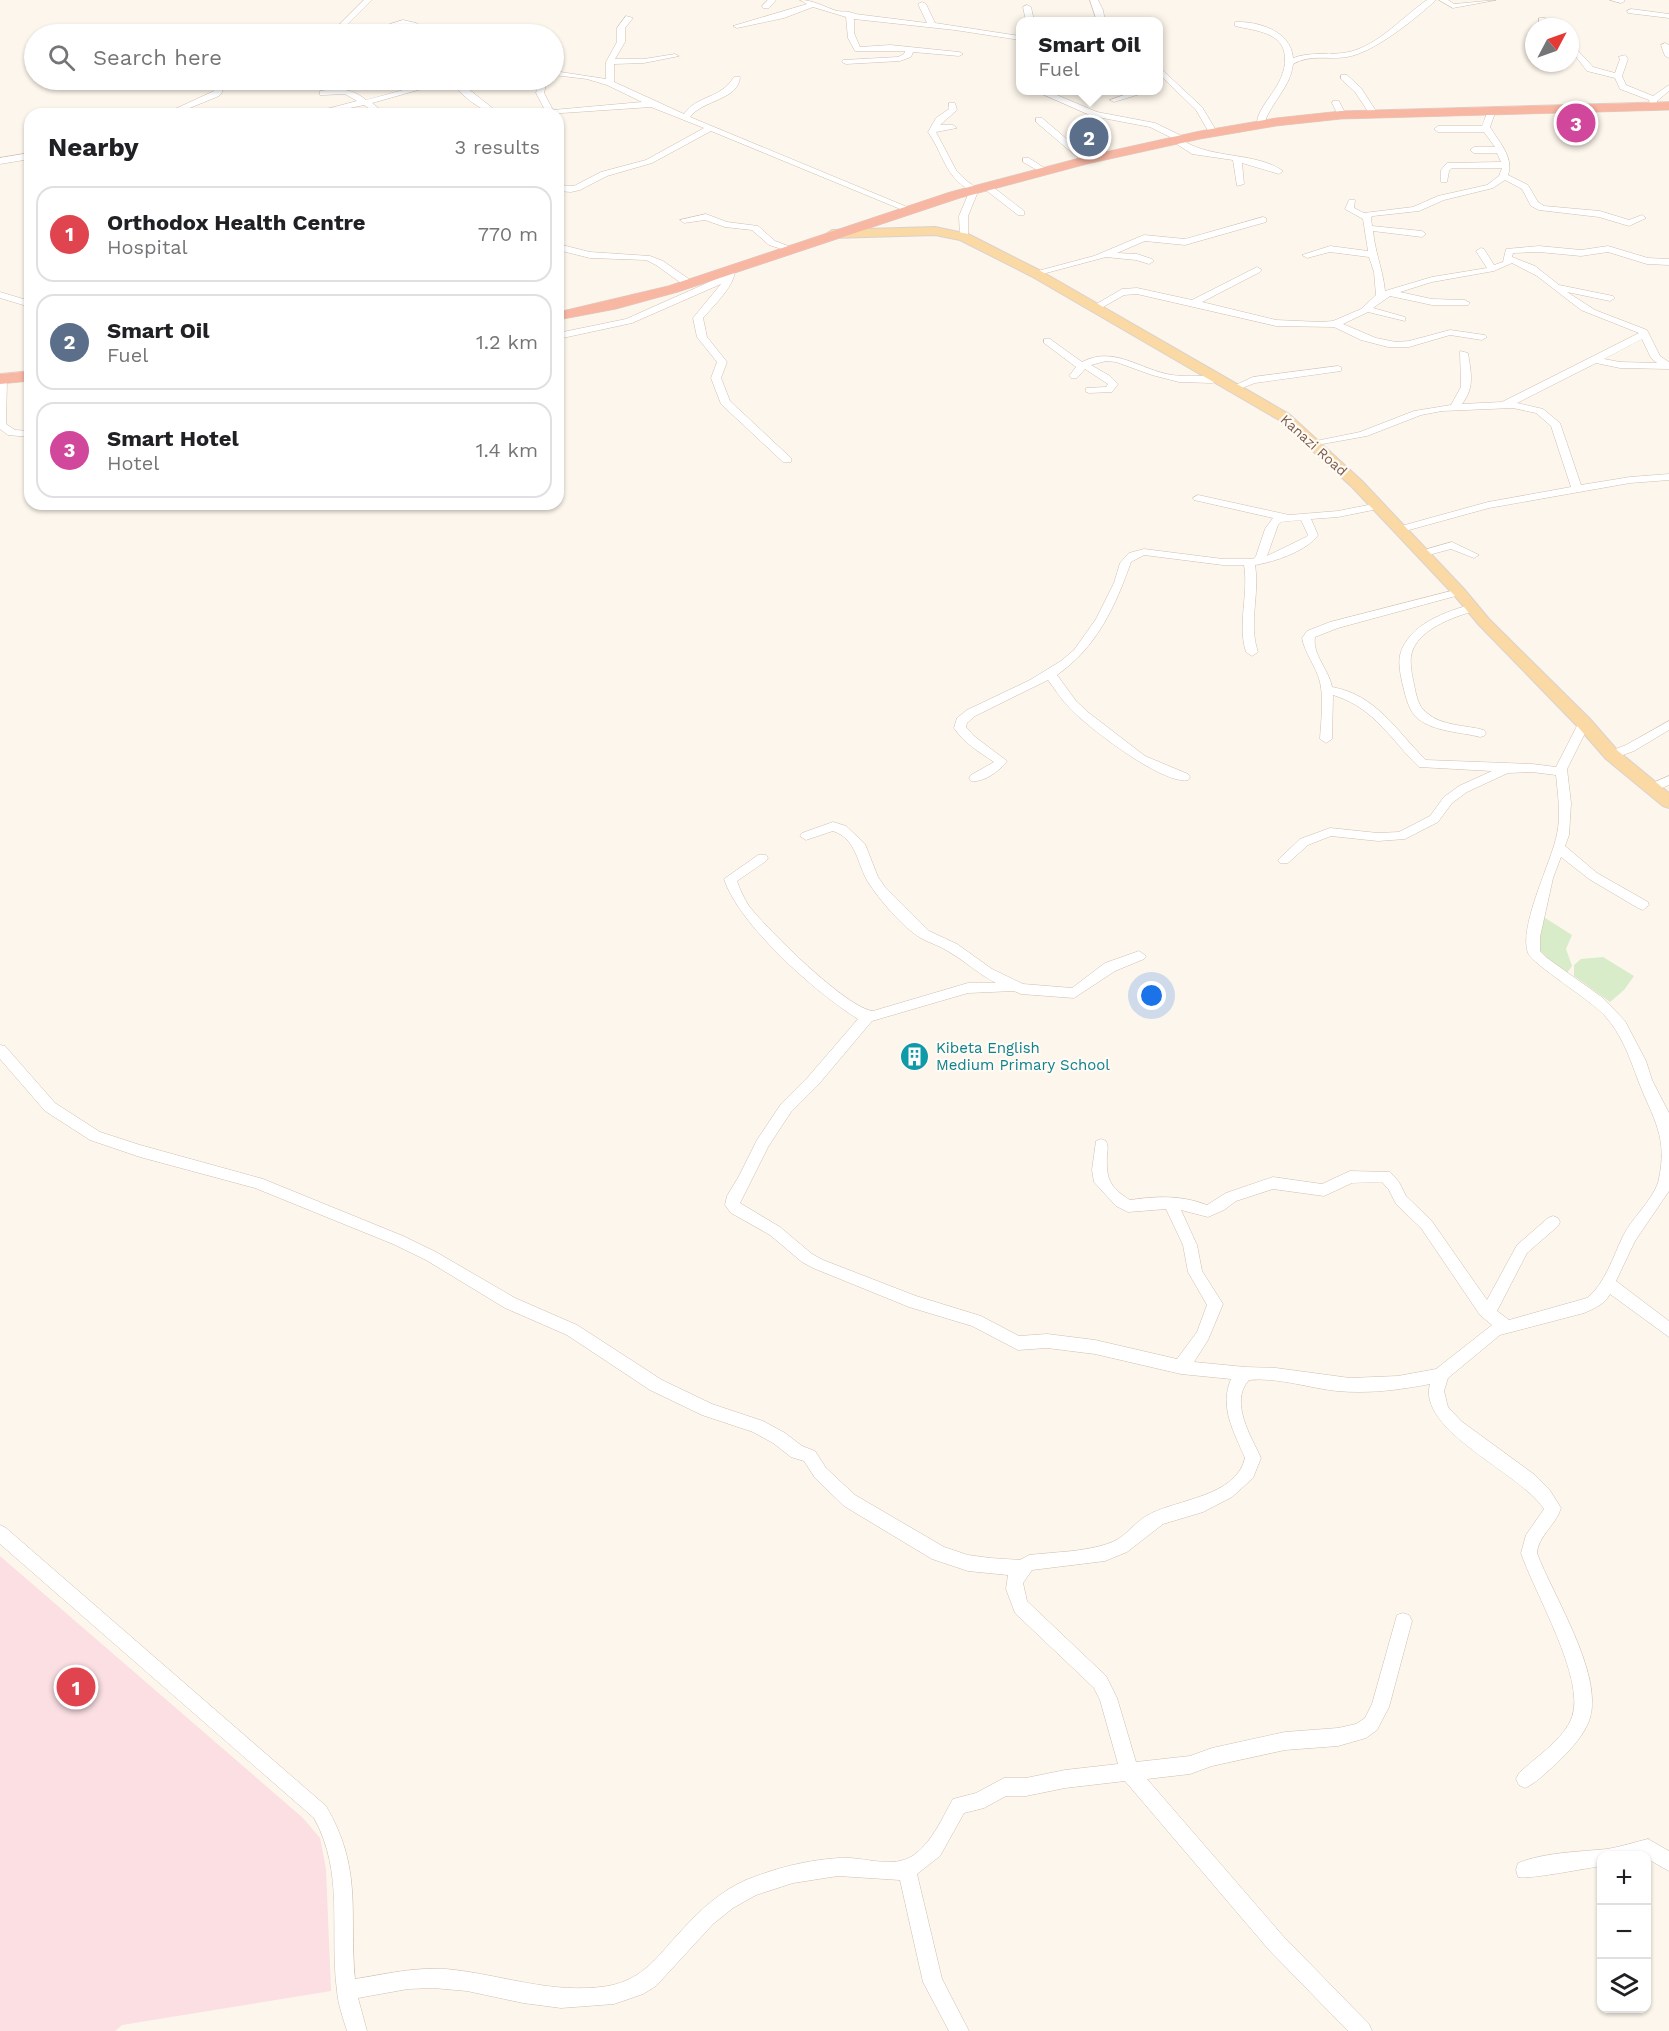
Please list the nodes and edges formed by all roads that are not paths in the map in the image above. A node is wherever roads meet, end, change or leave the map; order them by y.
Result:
1 (368, 0) edge
2 (804, 0) edge
3 (1094, 0) edge
4 (1432, 0) edge
5 (1443, 0) edge
6 (1492, 0) edge
7 (922, 4) dead end
8 (813, 5) junction
9 (1027, 7) dead end
10 (1631, 11) dead end
11 (851, 14) junction
12 (1669, 16) edge
13 (1029, 17) edge
14 (1100, 17) edge
15 (629, 18) dead end
16 (344, 24) edge
17 (1238, 24) dead end
18 (737, 26) dead end
19 (932, 26) junction
20 (1003, 35) junction
21 (979, 37) dead end
22 (1016, 37) edge
23 (1665, 45) dead end
24 (909, 49) junction
25 (959, 54) dead end
26 (1579, 55) edge
27 (675, 56) dead end
28 (1669, 56) edge
29 (1622, 57) dead end
30 (610, 62) junction
31 (846, 62) dead end
32 (1289, 63) junction
33 (1163, 73) edge
34 (564, 74) edge
35 (1618, 76) junction
36 (1344, 77) dead end
37 (737, 79) dead end
38 (610, 83) junction
39 (1175, 84) junction
40 (1163, 87) edge
41 (1669, 87) edge
42 (218, 90) edge
43 (409, 90) edge
44 (463, 90) edge
45 (541, 90) edge
46 (323, 93) dead end
47 (1049, 95) edge
48 (1132, 95) edge
49 (1114, 100) dead end
50 (364, 102) junction
51 (1654, 103) junction
52 (652, 104) junction
53 (952, 105) dead end
54 (1669, 106) edge
55 (182, 108) edge
56 (338, 108) edge
57 (373, 108) edge
58 (488, 108) edge
59 (548, 108) edge
60 (1492, 110) junction
61 (564, 113) edge
62 (1374, 114) junction
63 (685, 118) junction
64 (1039, 120) dead end
65 (1260, 124) junction
66 (710, 128) junction
67 (934, 128) junction
68 (953, 128) dead end
69 (1438, 129) dead end
70 (1487, 129) junction
71 (1213, 132) junction
72 (1178, 139) junction
73 (1474, 150) dead end
74 (1500, 150) junction
75 (24, 157) edge
76 (1237, 158) junction
77 (1026, 160) dead end
78 (1086, 160) junction
79 (0, 161) edge
80 (1505, 165) junction
81 (1045, 171) junction
82 (1280, 171) dead end
83 (1503, 176) junction
84 (1444, 180) dead end
85 (1240, 184) dead end
86 (981, 187) junction
87 (564, 191) edge
88 (1352, 202) dead end
89 (908, 209) junction
90 (1021, 213) dead end
91 (1365, 216) junction
92 (1642, 218) dead end
93 (684, 220) dead end
94 (1263, 220) dead end
95 (1369, 228) junction
96 (832, 234) junction
97 (1422, 234) dead end
98 (964, 237) junction
99 (564, 248) edge
100 (792, 249) junction
101 (1481, 252) dead end
102 (1106, 255) junction
103 (1306, 255) dead end
104 (1374, 255) junction
105 (1508, 259) junction
106 (1149, 261) dead end
107 (1669, 262) edge
108 (1257, 270) dead end
109 (1492, 270) junction
110 (731, 273) junction
111 (1035, 273) junction
112 (691, 284) junction
113 (1555, 287) junction
114 (0, 295) edge
115 (1385, 295) junction
116 (1610, 298) dead end
117 (24, 302) edge
118 (1193, 303) junction
119 (1465, 303) dead end
120 (1093, 309) junction
121 (1368, 309) junction
122 (1278, 312) dead end
123 (564, 315) edge
124 (1402, 319) dead end
125 (1263, 320) junction
126 (1335, 324) junction
127 (1645, 334) junction
128 (564, 335) edge
129 (1482, 337) dead end
130 (1047, 341) dead end
131 (1463, 353) dead end
132 (1596, 360) junction
133 (1083, 365) junction
134 (1669, 366) edge
135 (1338, 369) dead end
136 (1074, 376) dead end
137 (24, 377) edge
138 (1, 379) edge
139 (1218, 379) junction
140 (1234, 388) junction
141 (1089, 390) dead end
142 (1505, 405) junction
143 (1454, 407) junction
144 (24, 434) edge
145 (1315, 444) junction
146 (787, 460) dead end
147 (1668, 478) edge
148 (1577, 489) junction
149 (1198, 498) dead end
150 (1378, 506) junction
151 (1304, 516) junction
152 (1285, 517) junction
153 (1398, 530) junction
154 (1421, 554) junction
155 (1474, 555) dead end
156 (1252, 563) junction
157 (1459, 592) junction
158 (1473, 608) junction
159 (1252, 652) dead end
160 (1049, 673) junction
161 (1326, 690) junction
162 (1584, 723) junction
163 (1669, 725) edge
164 (1480, 733) dead end
165 (1326, 739) dead end
166 (1612, 755) junction
167 (1512, 768) junction
168 (1561, 772) junction
169 (1184, 777) dead end
170 (975, 778) dead end
171 (1669, 780) edge
172 (1652, 788) junction
173 (1669, 802) edge
174 (806, 836) dead end
175 (1559, 848) junction
176 (762, 858) dead end
177 (1284, 860) dead end
178 (1643, 905) dead end
179 (1139, 956) dead end
180 (1021, 989) junction
181 (868, 1016) junction
182 (0, 1050) edge
183 (1669, 1137) edge
184 (1101, 1145) dead end
185 (1669, 1146) edge
186 (1171, 1204) junction
187 (1553, 1222) dead end
188 (1608, 1284) junction
189 (1488, 1313) junction
190 (1505, 1326) junction
191 (1669, 1330) edge
192 (1181, 1367) junction
193 (1245, 1374) junction
194 (1441, 1374) junction
195 (0, 1533) edge
196 (1022, 1568) junction
197 (1403, 1621) dead end
198 (1130, 1773) junction
199 (1525, 1779) dead end
200 (1634, 1851) edge
201 (1597, 1858) edge
202 (1669, 1862) edge
203 (906, 1868) junction
204 (1525, 1870) dead end
205 (346, 1990) junction
206 (357, 2031) edge
207 (958, 2031) edge
208 (1362, 2031) edge

1 - 16 street
2 - 8 street
3 - 14 street
4 - 32 street
5 - 6 street
7 - 19 street
8 - 11 street
8 - 18 street
9 - 13 street
10 - 12 street
11 - 19 street
11 - 24 street
15 - 30 street
17 - 32 street
19 - 20 street
20 - 21 street
20 - 22 street
23 - 28 street
24 - 25 street
24 - 31 street
26 - 35 street
27 - 30 street
29 - 35 street
30 - 38 street
32 - 65 street
33 - 39 street
34 - 38 street
35 - 51 street
36 - 62 street
37 - 63 street
38 - 52 street
39 - 40 street
39 - 71 street
41 - 51 street
42 - 55 street
43 - 50 street
44 - 58 street
45 - 59 street
46 - 50 street
47 - 72 street
48 - 49 street
50 - 56 street
50 - 57 street
51 - 54 highway
51 - 60 highway
52 - 61 street
52 - 63 street
53 - 67 street
60 - 62 highway
60 - 70 street
62 - 65 highway
63 - 66 street
64 - 78 street
65 - 71 highway
66 - 87 street
66 - 89 street
67 - 68 street
67 - 86 street
69 - 70 street
70 - 74 street
71 - 72 highway
72 - 76 street
72 - 78 highway
73 - 74 street
74 - 80 street
75 - 79 street
76 - 82 street
76 - 85 street
77 - 81 street
78 - 81 highway
80 - 83 street
80 - 84 street
81 - 86 highway
83 - 91 street
83 - 92 street
86 - 89 highway
86 - 90 street
86 - 98 street
88 - 91 street
89 - 96 highway
91 - 95 street
93 - 100 street
94 - 102 street
95 - 97 street
95 - 104 street
96 - 98 main road, Kanazi Road
96 - 100 highway
98 - 111 main road, Kanazi Road
99 - 112 street
100 - 110 highway
101 - 109 street
102 - 106 street
102 - 111 street
103 - 104 street
104 - 115 street
105 - 107 street
105 - 109 street
105 - 113 street
108 - 118 street
109 - 115 street
110 - 112 highway
110 - 128 street
110 - 146 street
111 - 120 main road, Kanazi Road
112 - 123 highway
113 - 116 street
113 - 127 street
114 - 117 street
115 - 119 street
115 - 121 street
118 - 120 street
118 - 125 street
120 - 139 main road, Kanazi Road
121 - 124 street
121 - 126 street
122 - 125 street
125 - 126 street
126 - 129 street
127 - 132 street
127 - 134 street
130 - 133 street
131 - 143 street
132 - 134 street
132 - 142 street
133 - 136 street
133 - 139 street
133 - 141 street
135 - 140 street
137 - 138 highway
138 - 144 street
139 - 140 main road, Kanazi Road
140 - 145 main road, Kanazi Road
142 - 143 street
142 - 148 street
143 - 145 street
145 - 150 main road, Kanazi Road
147 - 148 street
148 - 153 street
149 - 152 street
150 - 151 street
150 - 153 main road, Kanazi Road
151 - 152 street
151 - 156 street
152 - 156 street
153 - 154 main road, Kanazi Road
154 - 155 street
154 - 157 main road, Kanazi Road
156 - 159 street
156 - 160 street
157 - 158 main road, Kanazi Road
157 - 161 street
158 - 162 main road, Kanazi Road
158 - 164 street
160 - 169 street
160 - 170 street
161 - 165 street
161 - 167 street
162 - 166 main road, Kanazi Road
162 - 168 street
163 - 166 street
166 - 172 main road, Kanazi Road
167 - 168 street
167 - 177 street
168 - 175 street
171 - 172 street
172 - 173 main road, Kanazi Road
174 - 180 street
175 - 178 street
175 - 183 street
176 - 181 street
179 - 180 street
180 - 181 street
181 - 192 street
182 - 196 street
183 - 185 street
184 - 186 street
185 - 188 street
186 - 189 street
186 - 192 street
187 - 189 street
188 - 190 street
188 - 191 street
189 - 190 street
190 - 194 street
192 - 193 street
193 - 194 street
193 - 196 street
194 - 199 street
195 - 205 street
196 - 198 street
197 - 198 street
198 - 203 street
198 - 208 street
200 - 202 street
201 - 204 street
203 - 205 street
203 - 207 street
205 - 206 street

